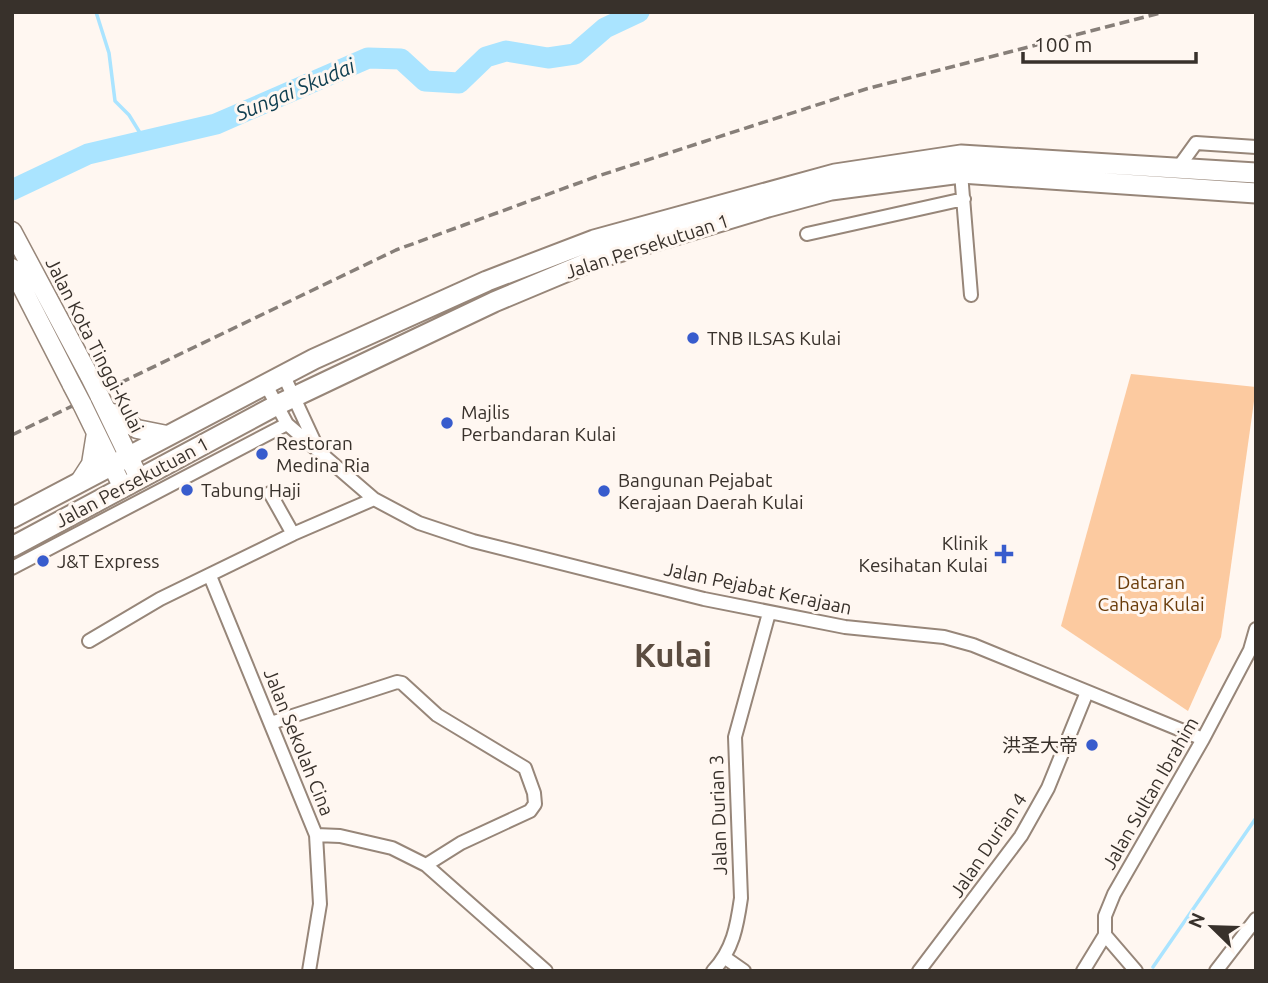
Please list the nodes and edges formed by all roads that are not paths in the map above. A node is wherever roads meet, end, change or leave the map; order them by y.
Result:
1 (1252, 147) edge
2 (1178, 168) junction
3 (1249, 172) edge
4 (961, 173) junction
5 (1256, 193) edge
6 (964, 199) junction
7 (13, 232) edge
8 (807, 234) dead end
9 (12, 268) edge
10 (971, 295) dead end
11 (283, 374) junction
12 (265, 383) junction
13 (102, 401) junction
14 (284, 402) junction
15 (287, 424) junction
16 (96, 433) junction
17 (167, 435) junction
18 (318, 449) junction
19 (119, 460) junction
20 (80, 481) junction
21 (131, 482) junction
22 (270, 493) dead end
23 (374, 499) junction
24 (12, 518) edge
25 (292, 534) junction
26 (12, 547) edge
27 (12, 568) edge
28 (210, 576) junction
29 (769, 612) junction
30 (1256, 629) edge
31 (89, 641) dead end
32 (1087, 692) junction
33 (271, 723) junction
34 (1203, 739) junction
35 (316, 835) junction
36 (426, 865) junction
37 (1256, 919) edge
38 (1105, 935) junction
39 (724, 957) junction
40 (309, 971) edge
41 (546, 971) edge
42 (713, 971) edge
43 (744, 971) edge
44 (919, 971) edge
45 (1083, 971) edge
46 (1136, 971) edge
47 (1216, 971) edge

1 - 2 street
1 - 3 street
2 - 3 highway, Jalan Persekutuan 1
2 - 11 highway, Jalan Persekutuan 1
4 - 5 highway, Jalan Persekutuan 1
4 - 6 street
4 - 14 highway, Jalan Persekutuan 1
6 - 8 street
6 - 10 street
7 - 13 main road, Jalan Kota Tinggi-Kulai, bridge
9 - 16 main road, Jalan Kota Tinggi-Kulai, bridge
11 - 12 highway, Jalan Persekutuan 1
11 - 14 street
12 - 14 street
12 - 17 highway, Jalan Persekutuan 1
13 - 17 main road
13 - 19 main road, Jalan Kota Tinggi-Kulai
14 - 15 street, Jalan Pejabat Kerajaan
14 - 18 street, Jalan Pejabat Kerajaan
14 - 21 highway, Jalan Persekutuan 1
15 - 18 street, Jalan Pejabat Kerajaan
15 - 27 street
16 - 19 main road, Jalan Kota Tinggi-Kulai
16 - 20 main road
17 - 19 highway, Jalan Persekutuan 1
18 - 23 street, Jalan Pejabat Kerajaan
19 - 20 highway, Jalan Persekutuan 1
19 - 21 main road, Jalan Kota Tinggi-Kulai
20 - 24 highway, Jalan Persekutuan 1
21 - 26 highway, Jalan Persekutuan 1
22 - 25 street
23 - 25 street
23 - 29 street, Jalan Pejabat Kerajaan
25 - 28 street
28 - 31 street
28 - 33 street, Jalan Sekolah Cina
29 - 32 street, Jalan Pejabat Kerajaan
29 - 39 street, Jalan Durian 3
30 - 34 street, Jalan Sultan Ibrahim
32 - 34 street, Jalan Pejabat Kerajaan
32 - 44 street, Jalan Durian 4
33 - 35 street, Jalan Sekolah Cina
33 - 36 street
34 - 38 street, Jalan Sultan Ibrahim
35 - 36 street
35 - 40 street, Jalan Sekolah Cina
36 - 41 street
37 - 47 street
38 - 45 street
38 - 46 street
39 - 42 street, Jalan Durian 3
39 - 43 street

